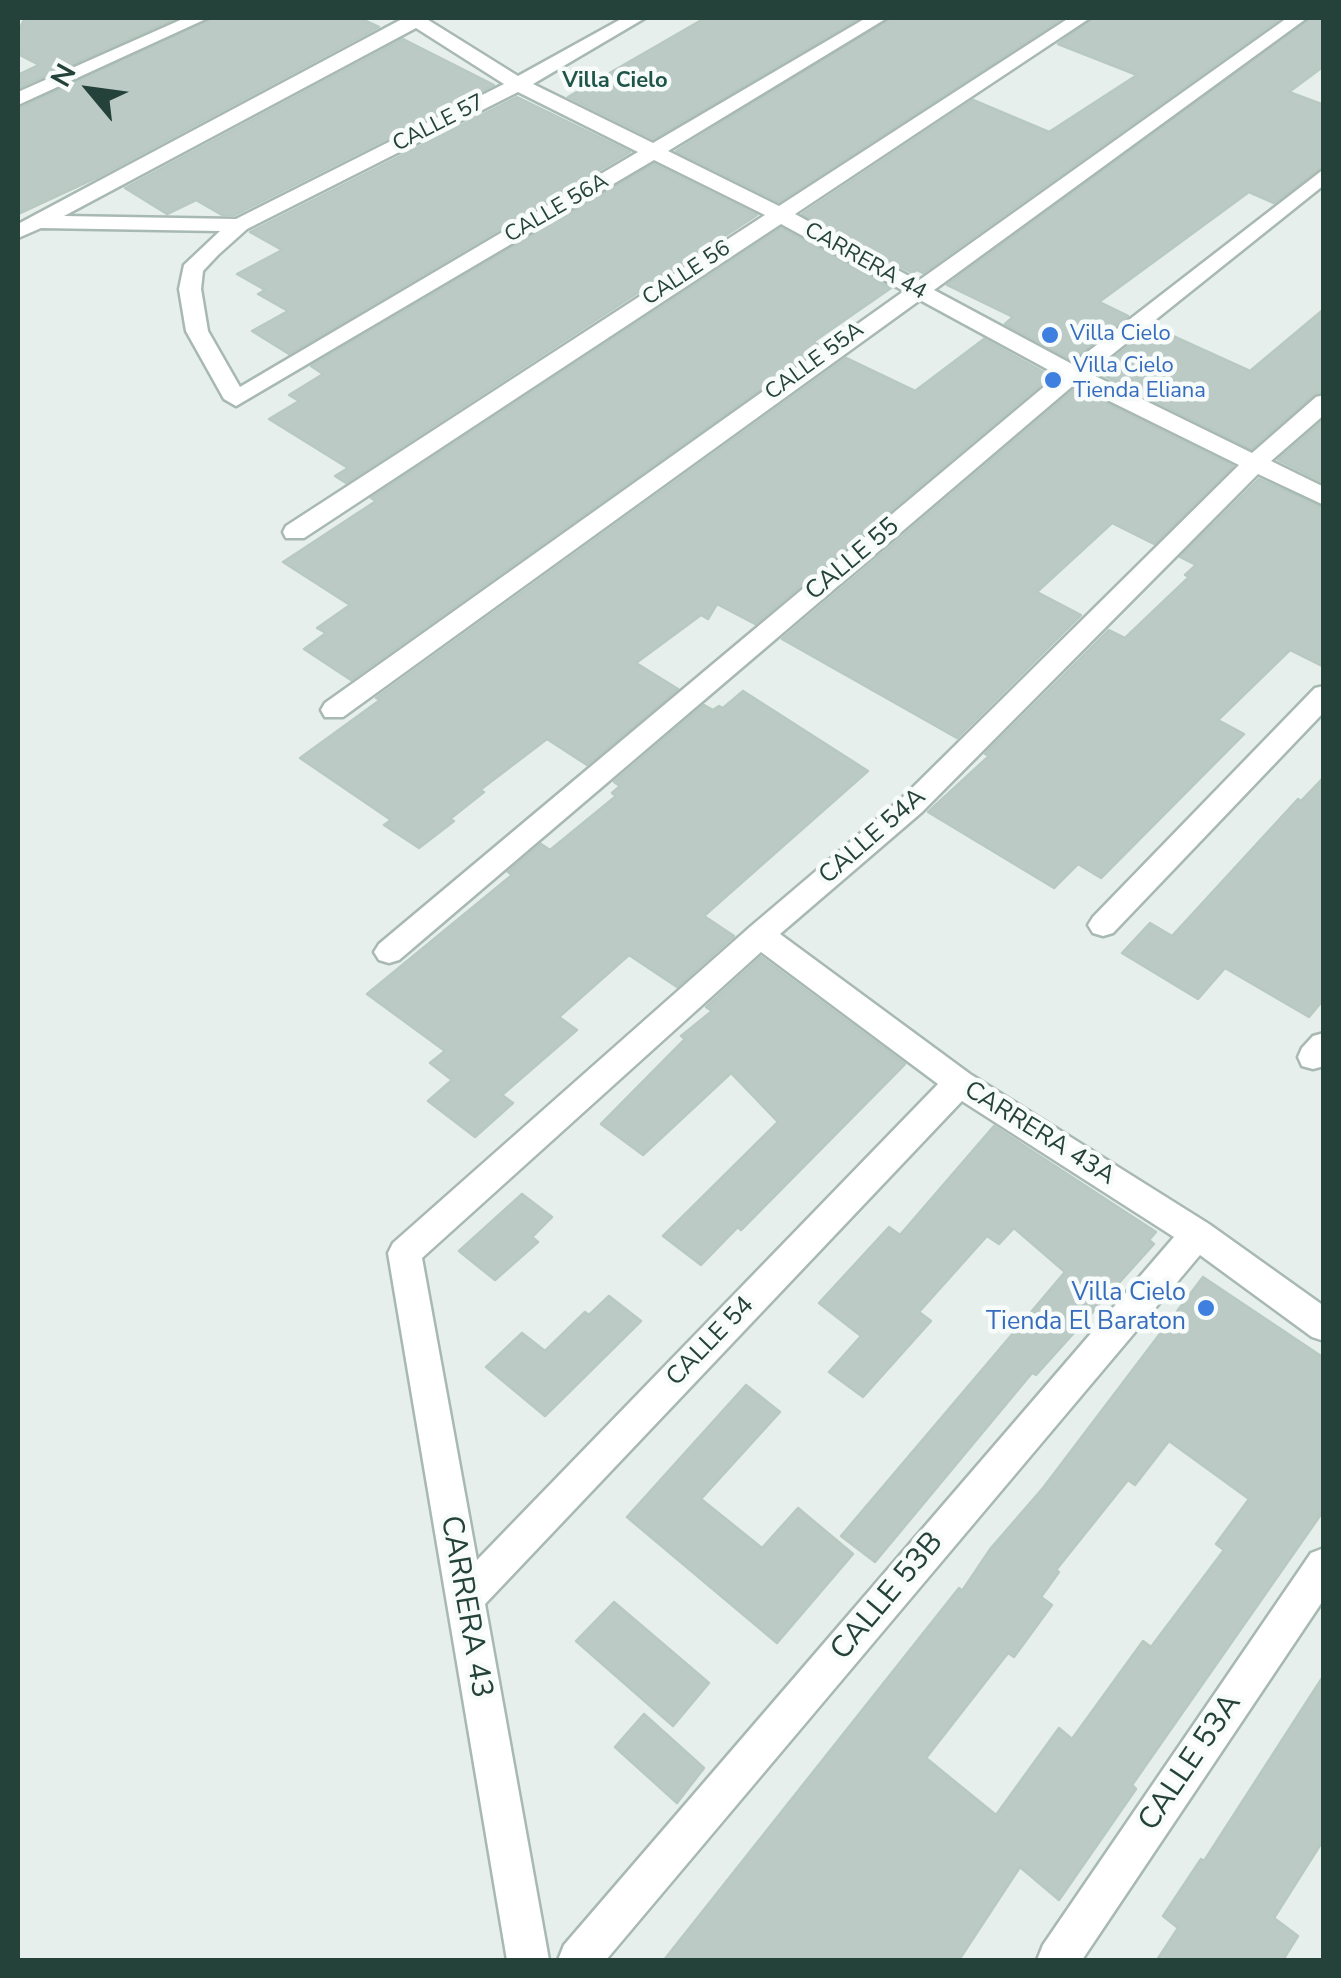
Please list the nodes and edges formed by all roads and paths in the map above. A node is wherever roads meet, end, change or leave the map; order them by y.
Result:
1 (200, 18) edge
2 (636, 18) edge
3 (878, 18) edge
4 (1081, 18) edge
5 (1298, 18) edge
6 (415, 19) edge
7 (518, 84) junction
8 (18, 100) edge
9 (654, 152) junction
10 (1324, 174) edge
11 (779, 214) junction
12 (240, 225) junction
13 (27, 227) edge
14 (915, 290) junction
15 (1074, 374) junction
16 (1324, 402) edge
17 (1256, 461) junction
18 (1324, 497) edge
19 (294, 532) dead end
20 (1324, 695) edge
21 (334, 710) dead end
22 (1103, 926) dead end
23 (760, 935) junction
24 (389, 952) dead end
25 (959, 1083) junction
26 (1197, 1234) junction
27 (406, 1253) joint
28 (1324, 1326) edge
29 (1324, 1566) edge
30 (463, 1600) junction
31 (528, 1960) edge
32 (579, 1960) edge
33 (1058, 1960) edge

1 - 8 street
2 - 7 street, CALLE 57
3 - 9 street, CALLE 56A
4 - 11 street, CALLE 56
5 - 14 street, CALLE 55A
6 - 7 street, CARRERA 44
6 - 13 street
7 - 9 street, CARRERA 44
7 - 12 street, CALLE 57
9 - 11 street, CARRERA 44
9 - 12 street, CALLE 56A
10 - 15 street, CALLE 55
11 - 14 street, CARRERA 44
11 - 19 street, CALLE 56
12 - 13 street
14 - 15 street, CARRERA 44
14 - 21 street, CALLE 55A
15 - 17 street, CARRERA 44
15 - 24 street, CALLE 55
16 - 17 street, CALLE 54A
17 - 18 street, CARRERA 44
17 - 23 street, CALLE 54A
20 - 22 street
23 - 25 street, CARRERA 43A
23 - 27 street, CALLE 54A
25 - 26 street, CARRERA 43A
25 - 30 street, CALLE 54
26 - 28 street, CARRERA 43A
26 - 32 street, CALLE 53B
27 - 30 street, CARRERA 43
29 - 33 street, CALLE 53A
30 - 31 street, CARRERA 43

